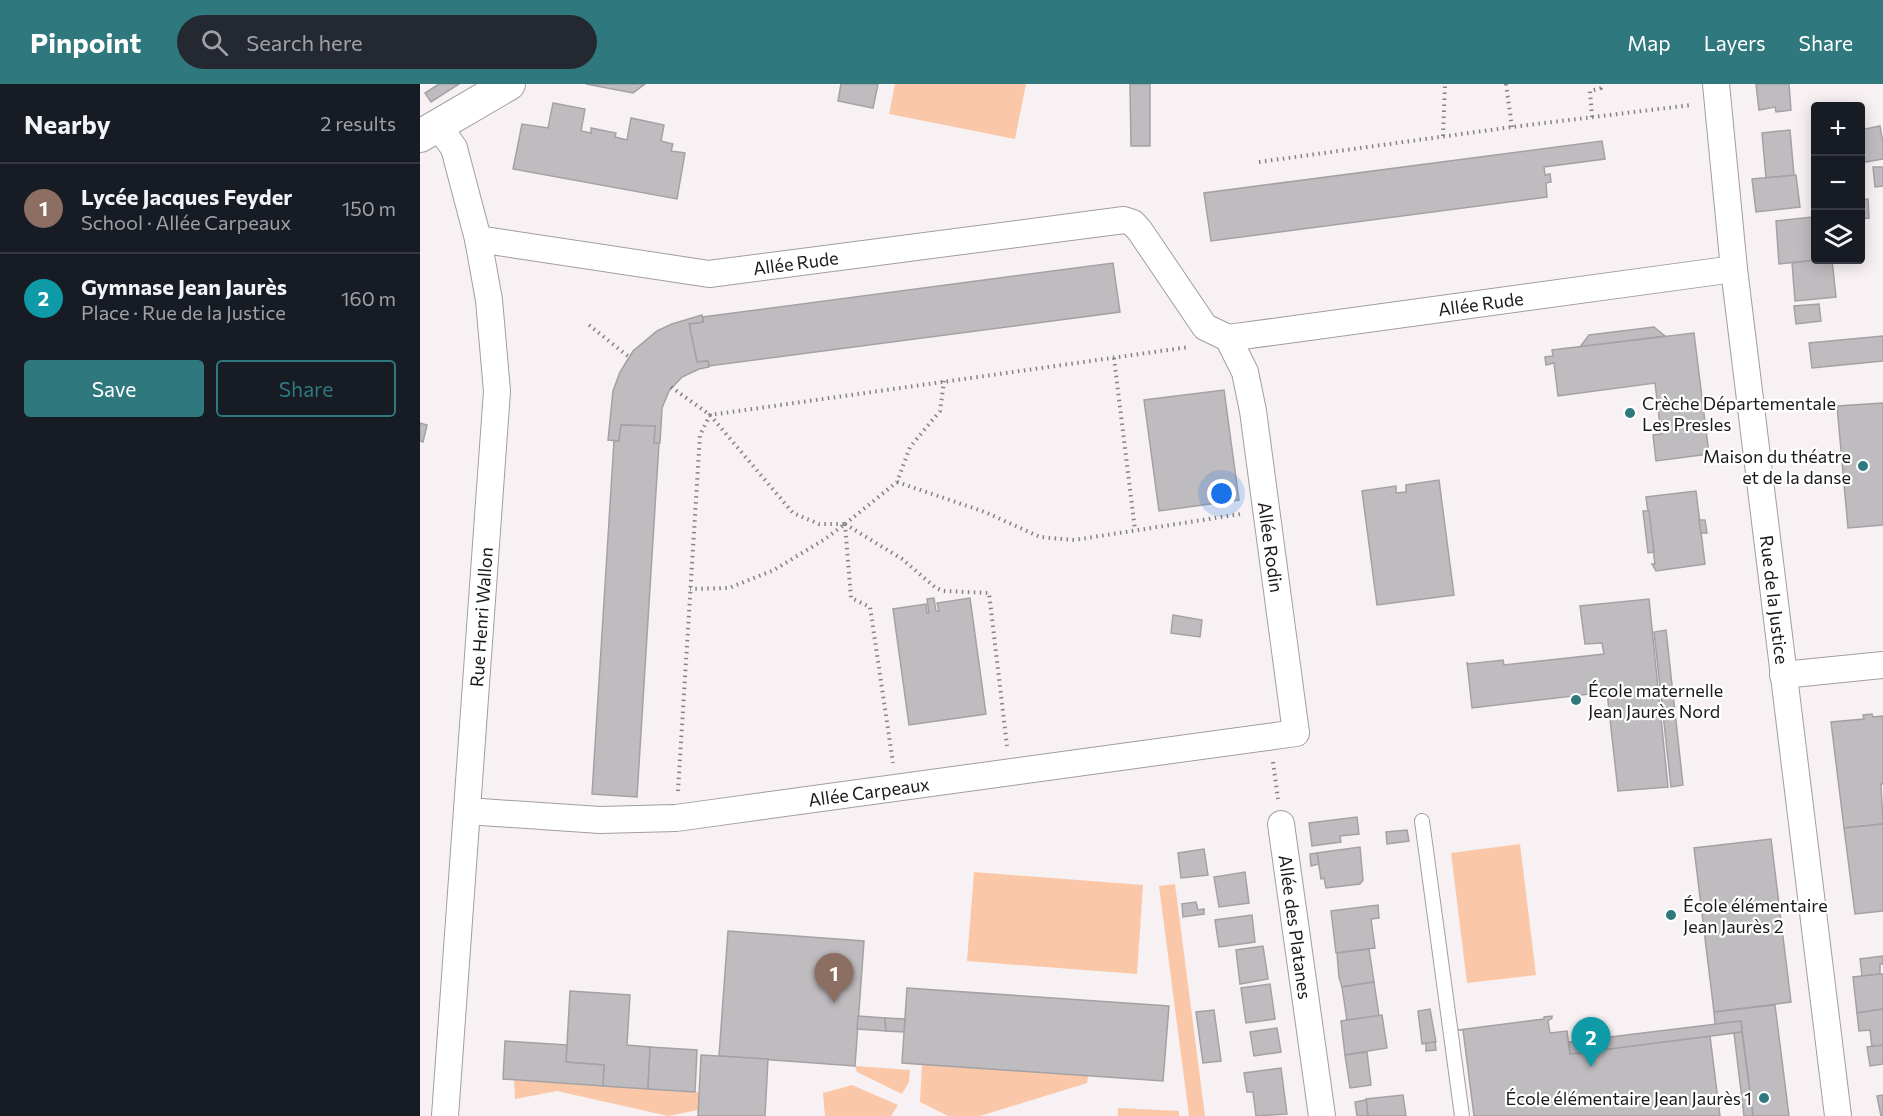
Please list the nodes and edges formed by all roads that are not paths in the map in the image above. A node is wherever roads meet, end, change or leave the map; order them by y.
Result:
1 (509, 84) edge
2 (1717, 93) edge
3 (429, 131) edge
4 (478, 239) junction
5 (1734, 269) junction
6 (1228, 339) junction
7 (1883, 665) edge
8 (1783, 675) junction
9 (1270, 737) joint
10 (467, 811) junction
11 (1422, 820) dead end
12 (1281, 824) road end
13 (446, 1116) edge
14 (1322, 1116) edge
15 (1462, 1116) edge
16 (1838, 1116) edge

1 - 3 street
2 - 5 street, Rue de la Justice
3 - 4 street, Rue Henri Wallon
4 - 6 street, Allée Rude
4 - 10 street, Rue Henri Wallon
5 - 6 street, Allée Rude
5 - 8 street, Rue de la Justice
6 - 9 street, Allée Rodin
7 - 8 street
8 - 16 street, Rue de la Justice
9 - 10 street, Allée Carpeaux
10 - 13 street, Rue Henri Wallon
11 - 15 lane
12 - 14 street, Allée des Platanes

